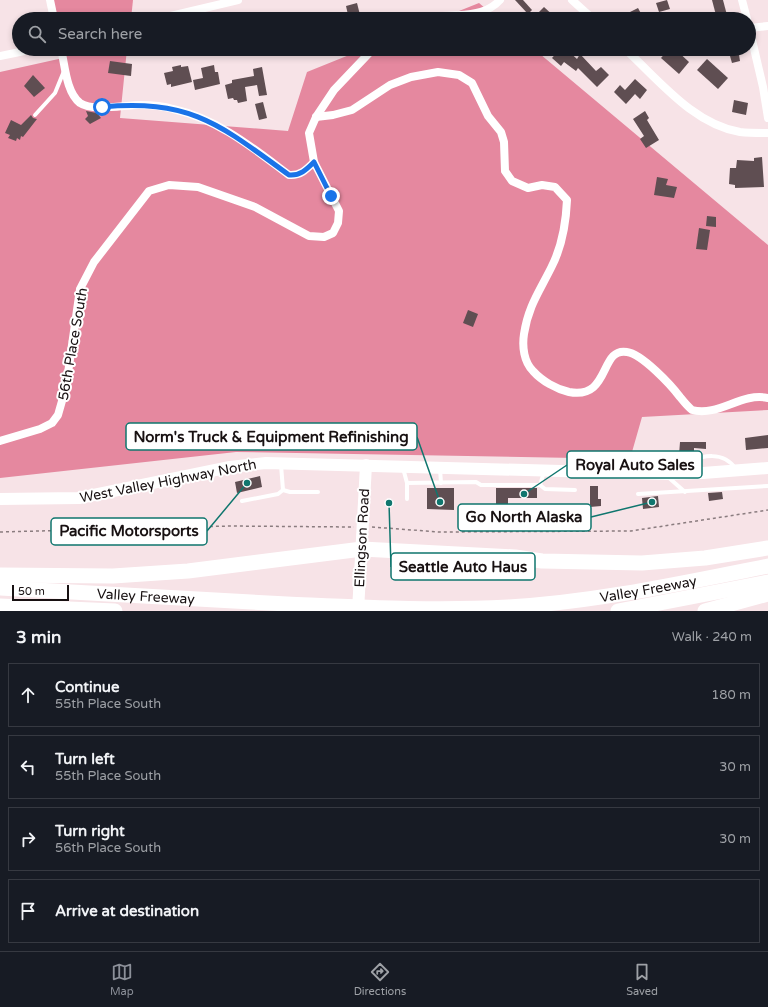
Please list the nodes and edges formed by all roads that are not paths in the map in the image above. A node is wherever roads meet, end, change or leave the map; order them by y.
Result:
1 (50, 0) edge
2 (238, 0) edge
3 (500, 0) edge
4 (572, 0) edge
5 (742, 0) edge
6 (223, 2) edge
7 (53, 12) edge
8 (185, 12) edge
9 (476, 12) edge
10 (585, 12) edge
11 (745, 12) edge
12 (768, 26) edge
13 (756, 27) edge
14 (12, 54) edge
15 (0, 56) edge
16 (63, 56) edge
17 (366, 56) edge
18 (633, 56) edge
19 (756, 56) edge
20 (66, 68) junction
21 (35, 115) dead end
22 (316, 117) junction
23 (768, 118) edge
24 (768, 133) edge
25 (314, 162) junction
26 (768, 398) edge
27 (0, 441) edge
28 (281, 463) junction
29 (366, 465) junction
30 (403, 466) junction
31 (439, 467) junction
32 (768, 468) edge
33 (544, 470) junction
34 (664, 473) junction
35 (407, 483) junction
36 (441, 483) junction
37 (540, 485) junction
38 (768, 486) edge
39 (283, 490) junction
40 (575, 490) dead end
41 (318, 492) dead end
42 (686, 492) junction
43 (638, 494) dead end
44 (0, 499) edge
45 (407, 499) dead end
46 (242, 501) dead end
47 (768, 548) edge
48 (362, 549) junction
49 (768, 566) edge
50 (0, 575) edge
51 (768, 582) edge
52 (0, 588) edge
53 (768, 594) edge
54 (0, 606) edge
55 (115, 611) edge
56 (358, 611) edge
57 (618, 611) edge
58 (705, 611) edge

1 - 7 street
2 - 6 street
3 - 9 street
4 - 10 street
5 - 11 street
6 - 8 street
12 - 13 street
14 - 15 street
16 - 20 street
17 - 22 street, 56th Place South
18 - 24 street
19 - 23 street
20 - 21 lane
20 - 25 street
22 - 25 street, 56th Place South
22 - 26 street
25 - 27 street, 56th Place South
28 - 29 main road, West Valley Highway North
28 - 39 lane
28 - 44 main road, West Valley Highway North
29 - 30 main road, West Valley Highway North
29 - 48 main road, Ellingson Road
30 - 31 main road, West Valley Highway North
30 - 35 lane
31 - 33 main road, West Valley Highway North
31 - 36 lane
32 - 34 main road, West Valley Highway North
33 - 34 main road, West Valley Highway North
33 - 37 lane
34 - 42 lane
35 - 36 lane
35 - 45 lane
36 - 37 lane
37 - 40 lane
38 - 42 lane
39 - 41 lane
39 - 46 lane
42 - 43 lane
47 - 48 highway
48 - 50 highway
48 - 56 main road, Ellingson Road
49 - 52 highway, Valley Freeway
51 - 57 highway, Valley Freeway
53 - 58 highway
54 - 55 highway, Valley Freeway

